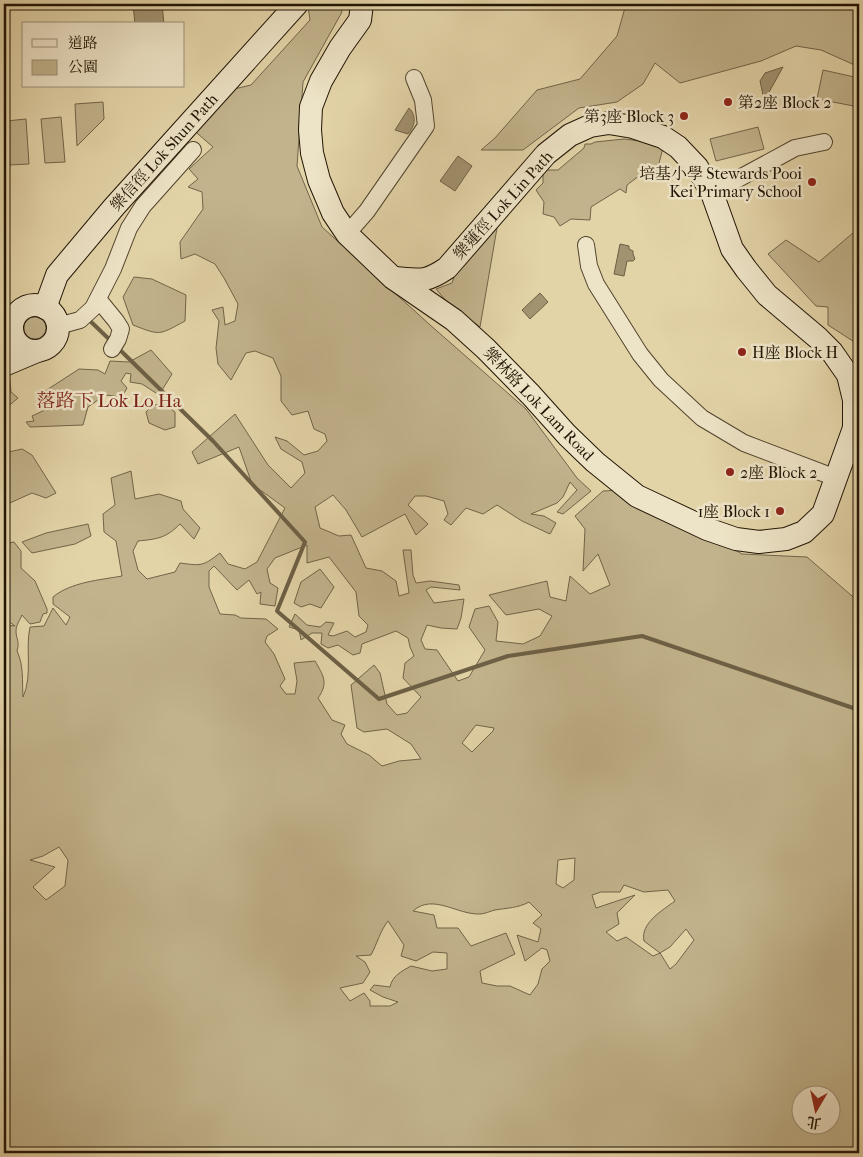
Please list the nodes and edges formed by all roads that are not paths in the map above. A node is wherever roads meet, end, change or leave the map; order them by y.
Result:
1 (297, 4) edge
2 (362, 4) edge
3 (414, 78) dead end
4 (824, 142) dead end
5 (193, 150) dead end
6 (712, 193) junction
7 (346, 234) junction
8 (586, 245) dead end
9 (448, 268) junction
10 (393, 278) junction
11 (98, 299) junction
12 (52, 317) junction
13 (454, 320) junction
14 (8, 335) edge
15 (112, 349) dead end
16 (37, 351) junction
17 (832, 352) junction
18 (4, 365) edge
19 (859, 366) edge
20 (856, 423) edge
21 (836, 478) junction

1 - 12 street, 樂信徑 Lok Shun Path
2 - 7 street
3 - 7 street
4 - 6 street
5 - 11 street, 樂信徑 Lok Shun Path
6 - 9 street, 樂蓮徑 Lok Lin Path
6 - 17 street, 樂蓮徑 Lok Lin Path
7 - 10 street, 樂林路 Lok Lam Road
8 - 21 street
9 - 10 street, 樂蓮徑 Lok Lin Path
9 - 13 street, 樂蓮徑 Lok Lin Path
10 - 13 street, 樂林路 Lok Lam Road
11 - 12 street, 樂信徑 Lok Shun Path
11 - 15 street
12 - 14 street, 樂信徑 Lok Shun Path
12 - 16 street, 樂信徑 Lok Shun Path
13 - 21 street, 樂林路 Lok Lam Road
14 - 16 street, 樂信徑 Lok Shun Path
16 - 18 street
17 - 19 street, 樂蓮徑 Lok Lin Path
17 - 20 street, 樂蓮徑 Lok Lin Path
20 - 21 street, 樂林路 Lok Lam Road

